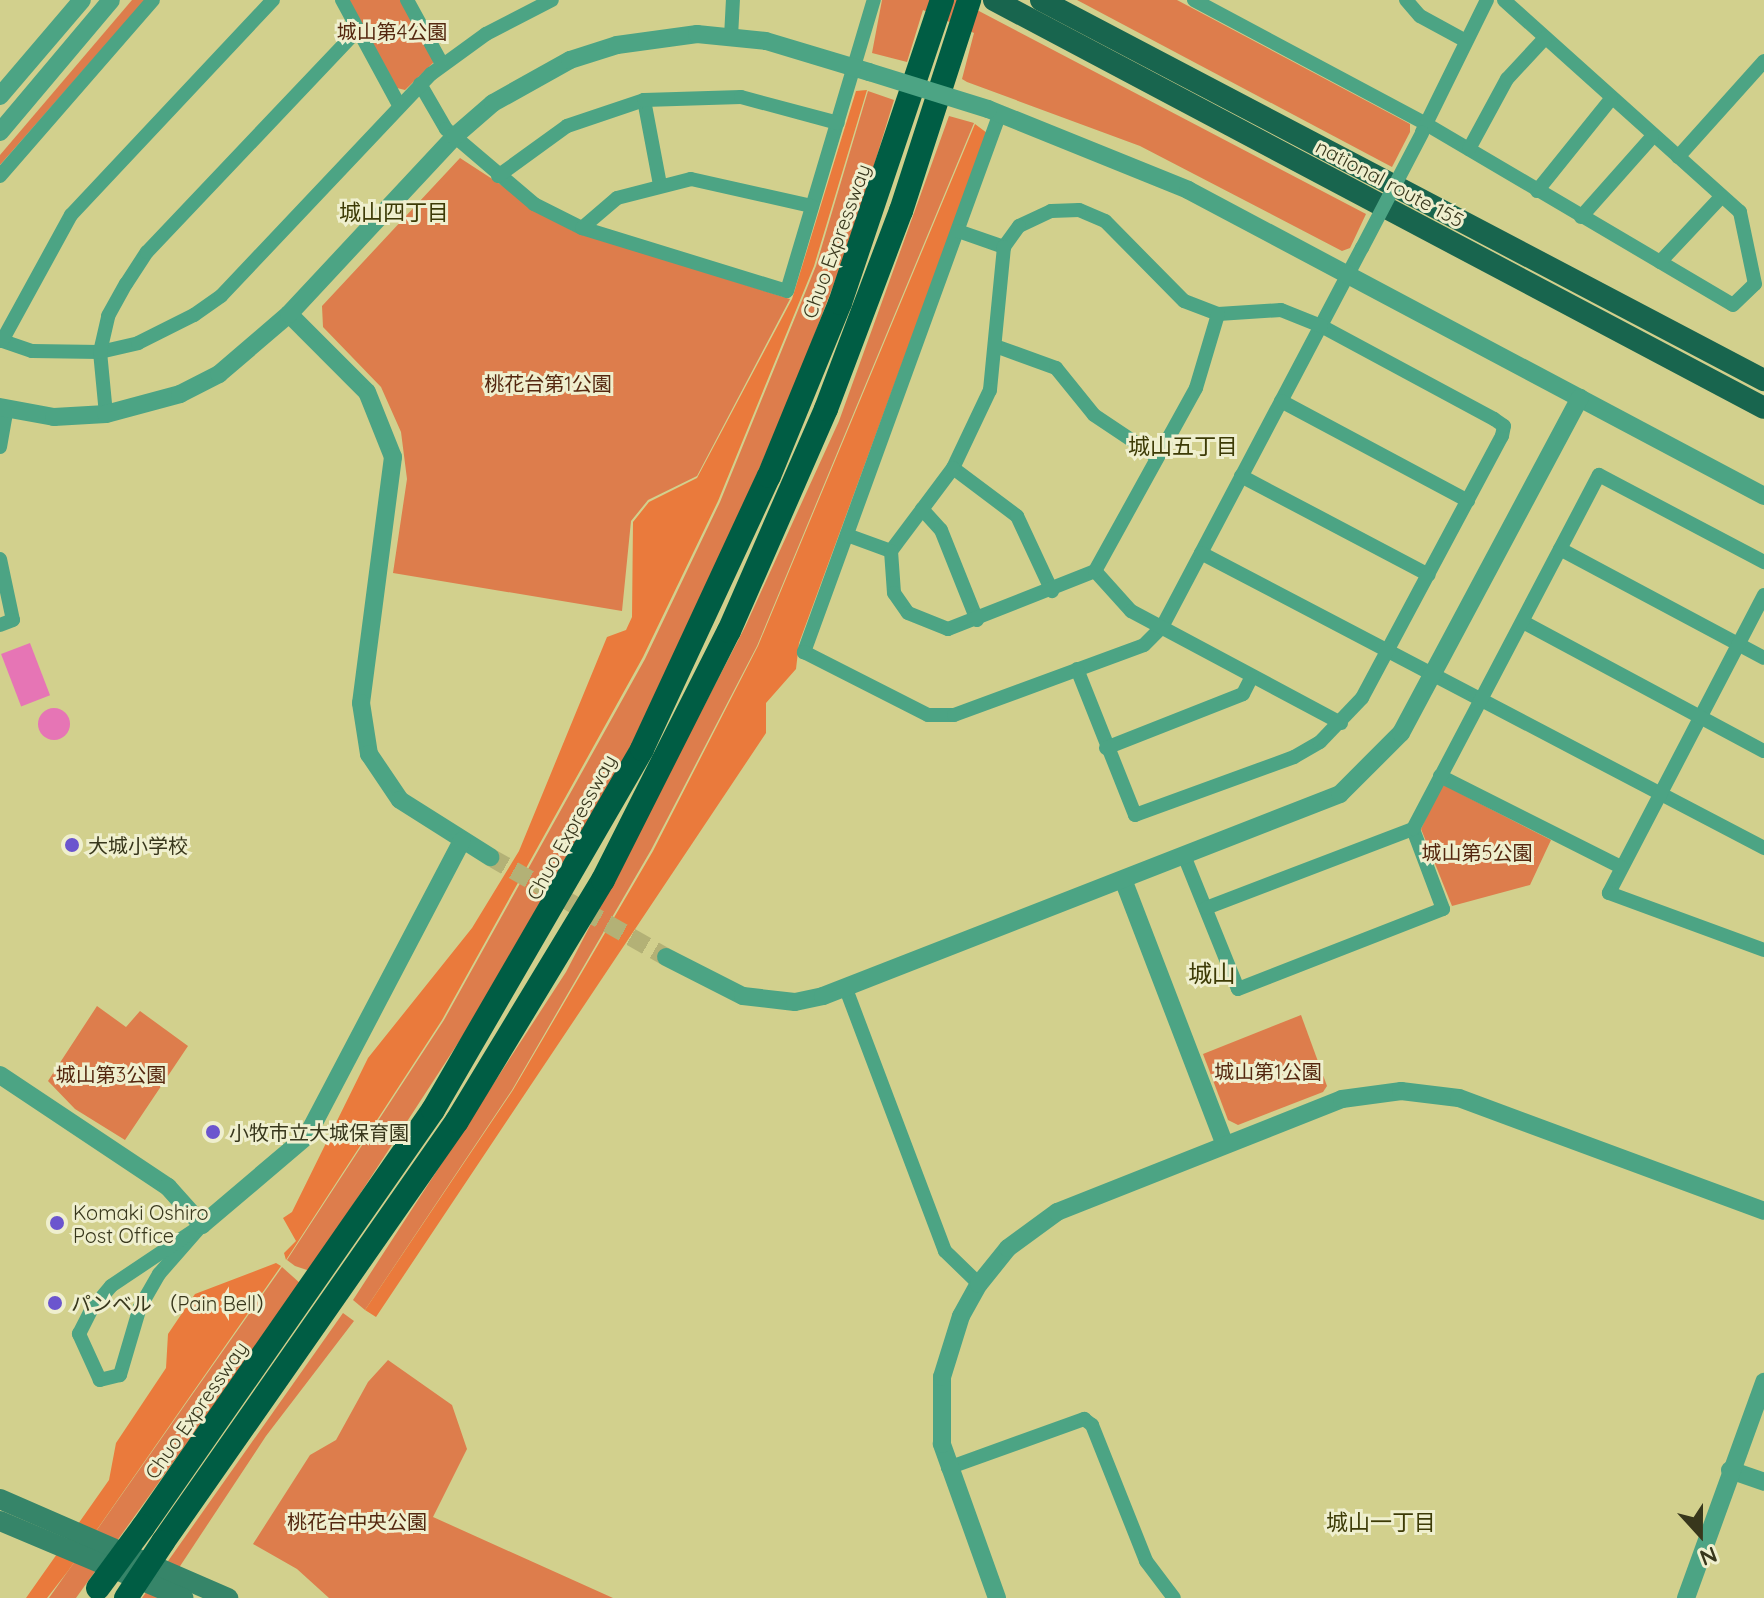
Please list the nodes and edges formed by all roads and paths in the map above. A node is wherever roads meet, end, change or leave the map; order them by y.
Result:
1 (82, 0) edge
2 (111, 0) edge
3 (153, 0) edge
4 (273, 0) edge
5 (342, 0) edge
6 (407, 0) edge
7 (552, 0) edge
8 (733, 0) edge
9 (969, 0) edge
10 (994, 0) edge
11 (1041, 0) edge
12 (1194, 0) edge
13 (1406, 0) edge
14 (1487, 0) edge
15 (1504, 0) edge
16 (873, 5) edge
17 (940, 8) edge
18 (358, 30) junction
19 (731, 37) junction
20 (1545, 38) junction
21 (1466, 41) junction
22 (1764, 61) edge
23 (442, 64) junction
24 (863, 70) junction
25 (420, 84) junction
26 (0, 96) edge
27 (1611, 99) junction
28 (644, 100) junction
29 (399, 105) junction
30 (994, 111) junction
31 (838, 123) junction
32 (1424, 129) junction
33 (0, 132) edge
34 (455, 136) junction
35 (1652, 137) junction
36 (1469, 149) junction
37 (1678, 157) junction
38 (0, 176) edge
39 (498, 176) junction
40 (660, 185) junction
41 (1537, 191) junction
42 (1721, 197) junction
43 (812, 206) junction
44 (1581, 217) junction
45 (582, 228) junction
46 (958, 231) junction
47 (1004, 247) junction
48 (1660, 262) junction
49 (1348, 275) junction
50 (289, 314) junction
51 (1218, 314) junction
52 (1321, 326) junction
53 (1, 341) edge
54 (998, 347) junction
55 (100, 352) junction
56 (1764, 380) edge
57 (1580, 398) junction
58 (1281, 401) junction
59 (4, 408) edge
60 (1764, 408) edge
61 (106, 414) junction
62 (0, 447) edge
63 (1154, 455) junction
64 (953, 468) junction
65 (1241, 476) junction
66 (1764, 496) edge
67 (1468, 501) junction
68 (922, 509) junction
69 (847, 535) junction
70 (1560, 549) junction
71 (891, 551) junction
72 (1201, 553) junction
73 (0, 559) edge
74 (1764, 562) edge
75 (1095, 571) junction
76 (1429, 575) junction
77 (1052, 591) junction
78 (1764, 595) edge
79 (977, 620) junction
80 (1523, 622) junction
81 (0, 625) edge
82 (1162, 627) junction
83 (1738, 645) junction
84 (1389, 653) junction
85 (1764, 658) edge
86 (1077, 669) junction
87 (1434, 674) junction
88 (1252, 676) junction
89 (1481, 699) junction
90 (1700, 717) junction
91 (1341, 723) junction
92 (1106, 748) junction
93 (1764, 751) edge
94 (1440, 776) junction
95 (1661, 794) junction
96 (1413, 829) junction
97 (462, 841) junction
98 (1764, 848) edge
99 (490, 857) tunnel mouth
100 (1185, 858) junction
101 (1621, 867) junction
102 (1124, 882) junction
103 (1206, 908) junction
104 (1764, 950) edge
105 (666, 957) tunnel mouth
106 (846, 989) junction
107 (0, 1075) edge
108 (1224, 1142) junction
109 (1764, 1211) edge
110 (202, 1225) junction
111 (979, 1284) junction
112 (1764, 1382) edge
113 (948, 1468) junction
114 (1730, 1470) junction
115 (1764, 1482) edge
116 (0, 1499) edge
117 (0, 1521) edge
118 (95, 1593) edge
119 (126, 1598) edge
120 (183, 1598) edge
121 (228, 1598) edge
122 (997, 1598) edge
123 (1174, 1598) edge
124 (1686, 1598) edge

1 - 26 street
2 - 33 street
3 - 38 street
4 - 53 street
5 - 18 street
6 - 23 street
7 - 23 street
8 - 19 street
9 - 119 highway, bridge
10 - 60 highway, national route 155
11 - 56 highway, national route 155
12 - 32 street
13 - 21 street
14 - 21 street
15 - 20 street
16 - 24 street
17 - 118 highway, Chuo Expressway, bridge
18 - 29 street
18 - 55 street
19 - 24 street
19 - 34 street
20 - 27 street
20 - 36 street
21 - 32 street
22 - 37 street
23 - 25 street
24 - 30 street, bridge
24 - 31 street
25 - 29 street
25 - 34 street
27 - 35 street
27 - 41 street
28 - 31 street
28 - 39 street
28 - 40 street
29 - 55 street
30 - 46 street
30 - 49 street
31 - 43 street
32 - 36 street
32 - 49 street, bridge
34 - 39 street
34 - 50 street
35 - 37 street
35 - 44 street
36 - 41 street
37 - 42 street
39 - 45 street
40 - 43 street
40 - 45 street
41 - 44 street
42 - 48 street
42 - 48 street
43 - 45 street
44 - 48 street
46 - 47 street
46 - 69 street
47 - 51 street
47 - 54 street
49 - 52 street
49 - 57 street
50 - 61 street
50 - 97 street
51 - 52 street
51 - 63 street
52 - 58 street
52 - 67 street
53 - 55 street
54 - 63 street
54 - 64 street
55 - 61 street
57 - 66 street
57 - 87 street
58 - 65 street
58 - 67 street
59 - 61 street
59 - 62 street
63 - 75 street
64 - 68 street
64 - 77 street
65 - 72 street
65 - 76 street
67 - 76 street
68 - 71 street
68 - 79 street
69 - 71 street
69 - 86 street
70 - 74 street
70 - 80 street
70 - 83 street
71 - 79 street
72 - 82 street
72 - 84 street
73 - 81 street
75 - 77 street
75 - 82 street
76 - 84 street
77 - 79 street
78 - 83 street
80 - 89 street
80 - 90 street
82 - 86 street
82 - 88 street
83 - 85 street
83 - 90 street
84 - 87 street
84 - 91 street
86 - 92 street
87 - 89 street
87 - 100 street
88 - 91 street
88 - 92 street
89 - 94 street
89 - 95 street
90 - 93 street
90 - 95 street
91 - 92 street
94 - 96 street
94 - 101 street
95 - 98 street
95 - 101 street
96 - 103 street
96 - 103 street
97 - 99 street
97 - 110 street
100 - 102 street
100 - 103 street
101 - 104 street
102 - 106 street
102 - 108 street
105 - 106 street
106 - 111 street
107 - 110 street
108 - 109 street
108 - 111 street
110 - 110 street
111 - 113 street
112 - 114 street
113 - 122 street
113 - 123 street
114 - 115 street
114 - 124 street
116 - 121 main road
117 - 120 main road

